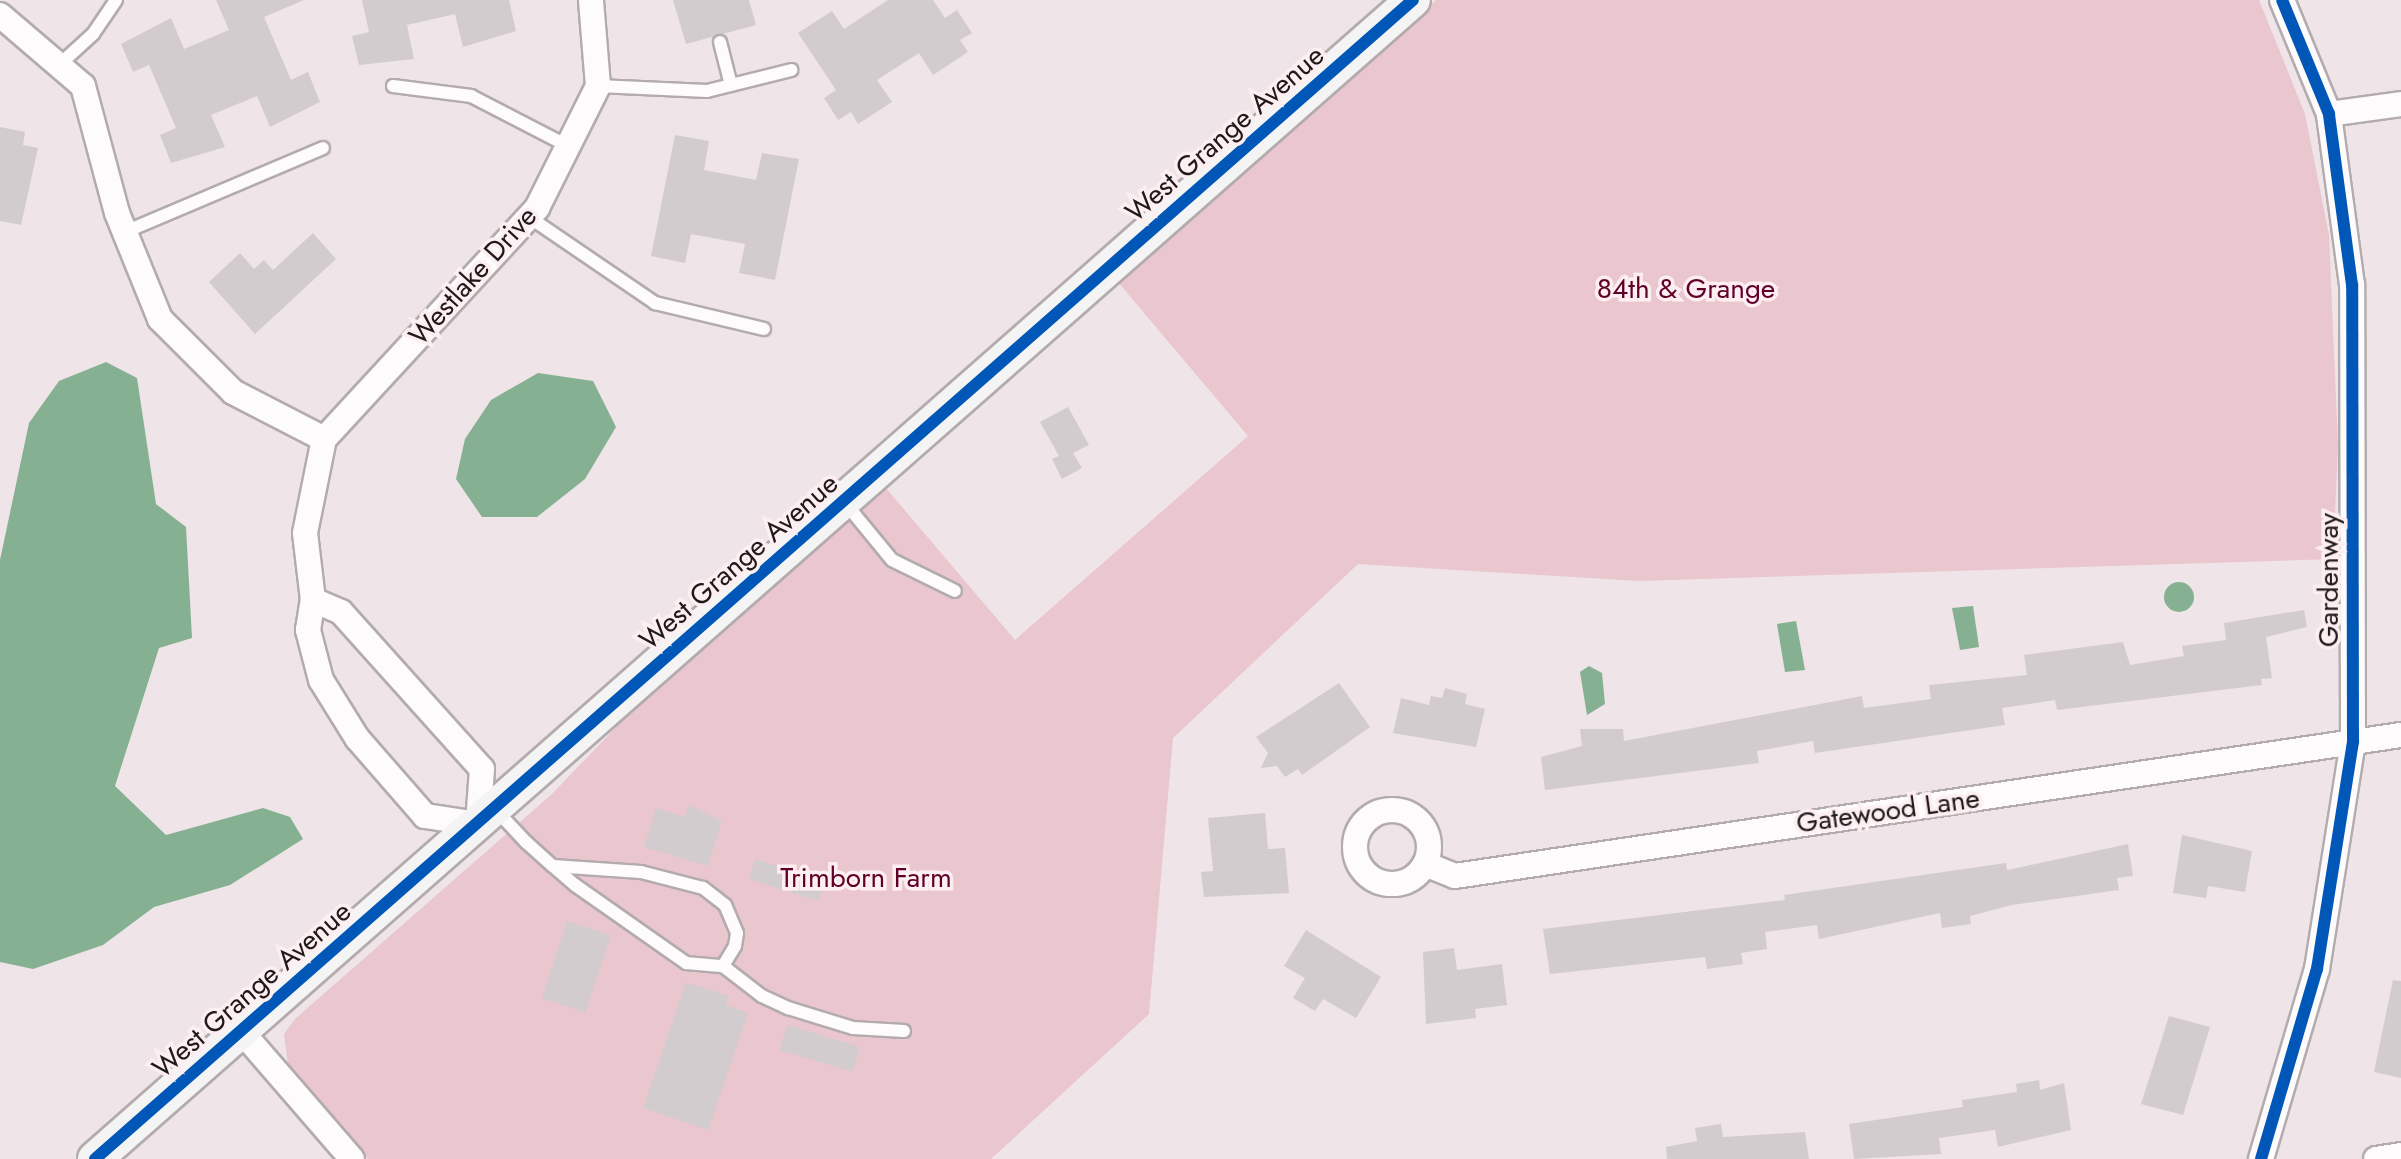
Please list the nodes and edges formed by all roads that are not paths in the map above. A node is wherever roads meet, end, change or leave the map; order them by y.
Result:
1 (116, 0) edge
2 (591, 0) edge
3 (1413, 0) edge
4 (2282, 0) edge
5 (0, 15) edge
6 (720, 42) dead end
7 (59, 65) junction
8 (791, 70) dead end
9 (731, 85) junction
10 (393, 86) dead end
11 (598, 86) junction
12 (2401, 104) edge
13 (2329, 114) junction
14 (568, 146) junction
15 (323, 148) dead end
16 (529, 217) junction
17 (125, 232) junction
18 (764, 329) dead end
19 (324, 439) junction
20 (844, 502) junction
21 (955, 591) dead end
22 (313, 600) junction
23 (2401, 735) edge
24 (2353, 742) junction
25 (487, 816) junction
26 (1425, 864) dead end
27 (553, 866) junction
28 (723, 966) junction
29 (904, 1031) dead end
30 (242, 1032) junction
31 (2401, 1155) edge
32 (95, 1159) edge
33 (352, 1159) edge
34 (2261, 1159) edge
35 (2376, 1159) edge

1 - 7 lane
2 - 11 street
3 - 20 street, West Grange Avenue
4 - 13 street, Gardenway
5 - 7 street
6 - 9 lane
7 - 17 street
8 - 9 lane
9 - 11 lane
10 - 14 lane
11 - 14 street, Westlake Drive
12 - 13 street
13 - 24 street, Gardenway
14 - 16 street, Westlake Drive
15 - 17 lane
16 - 18 lane
16 - 19 street, Westlake Drive
17 - 19 street
19 - 22 street
20 - 21 lane
20 - 25 street, West Grange Avenue
22 - 25 street
22 - 25 street
23 - 24 street, Gatewood Lane
24 - 26 street, Gatewood Lane
24 - 34 street, Gardenway
25 - 27 lane
25 - 30 street, West Grange Avenue
27 - 28 lane
27 - 28 lane
28 - 29 lane
30 - 32 street, West Grange Avenue
30 - 33 street
31 - 35 street

